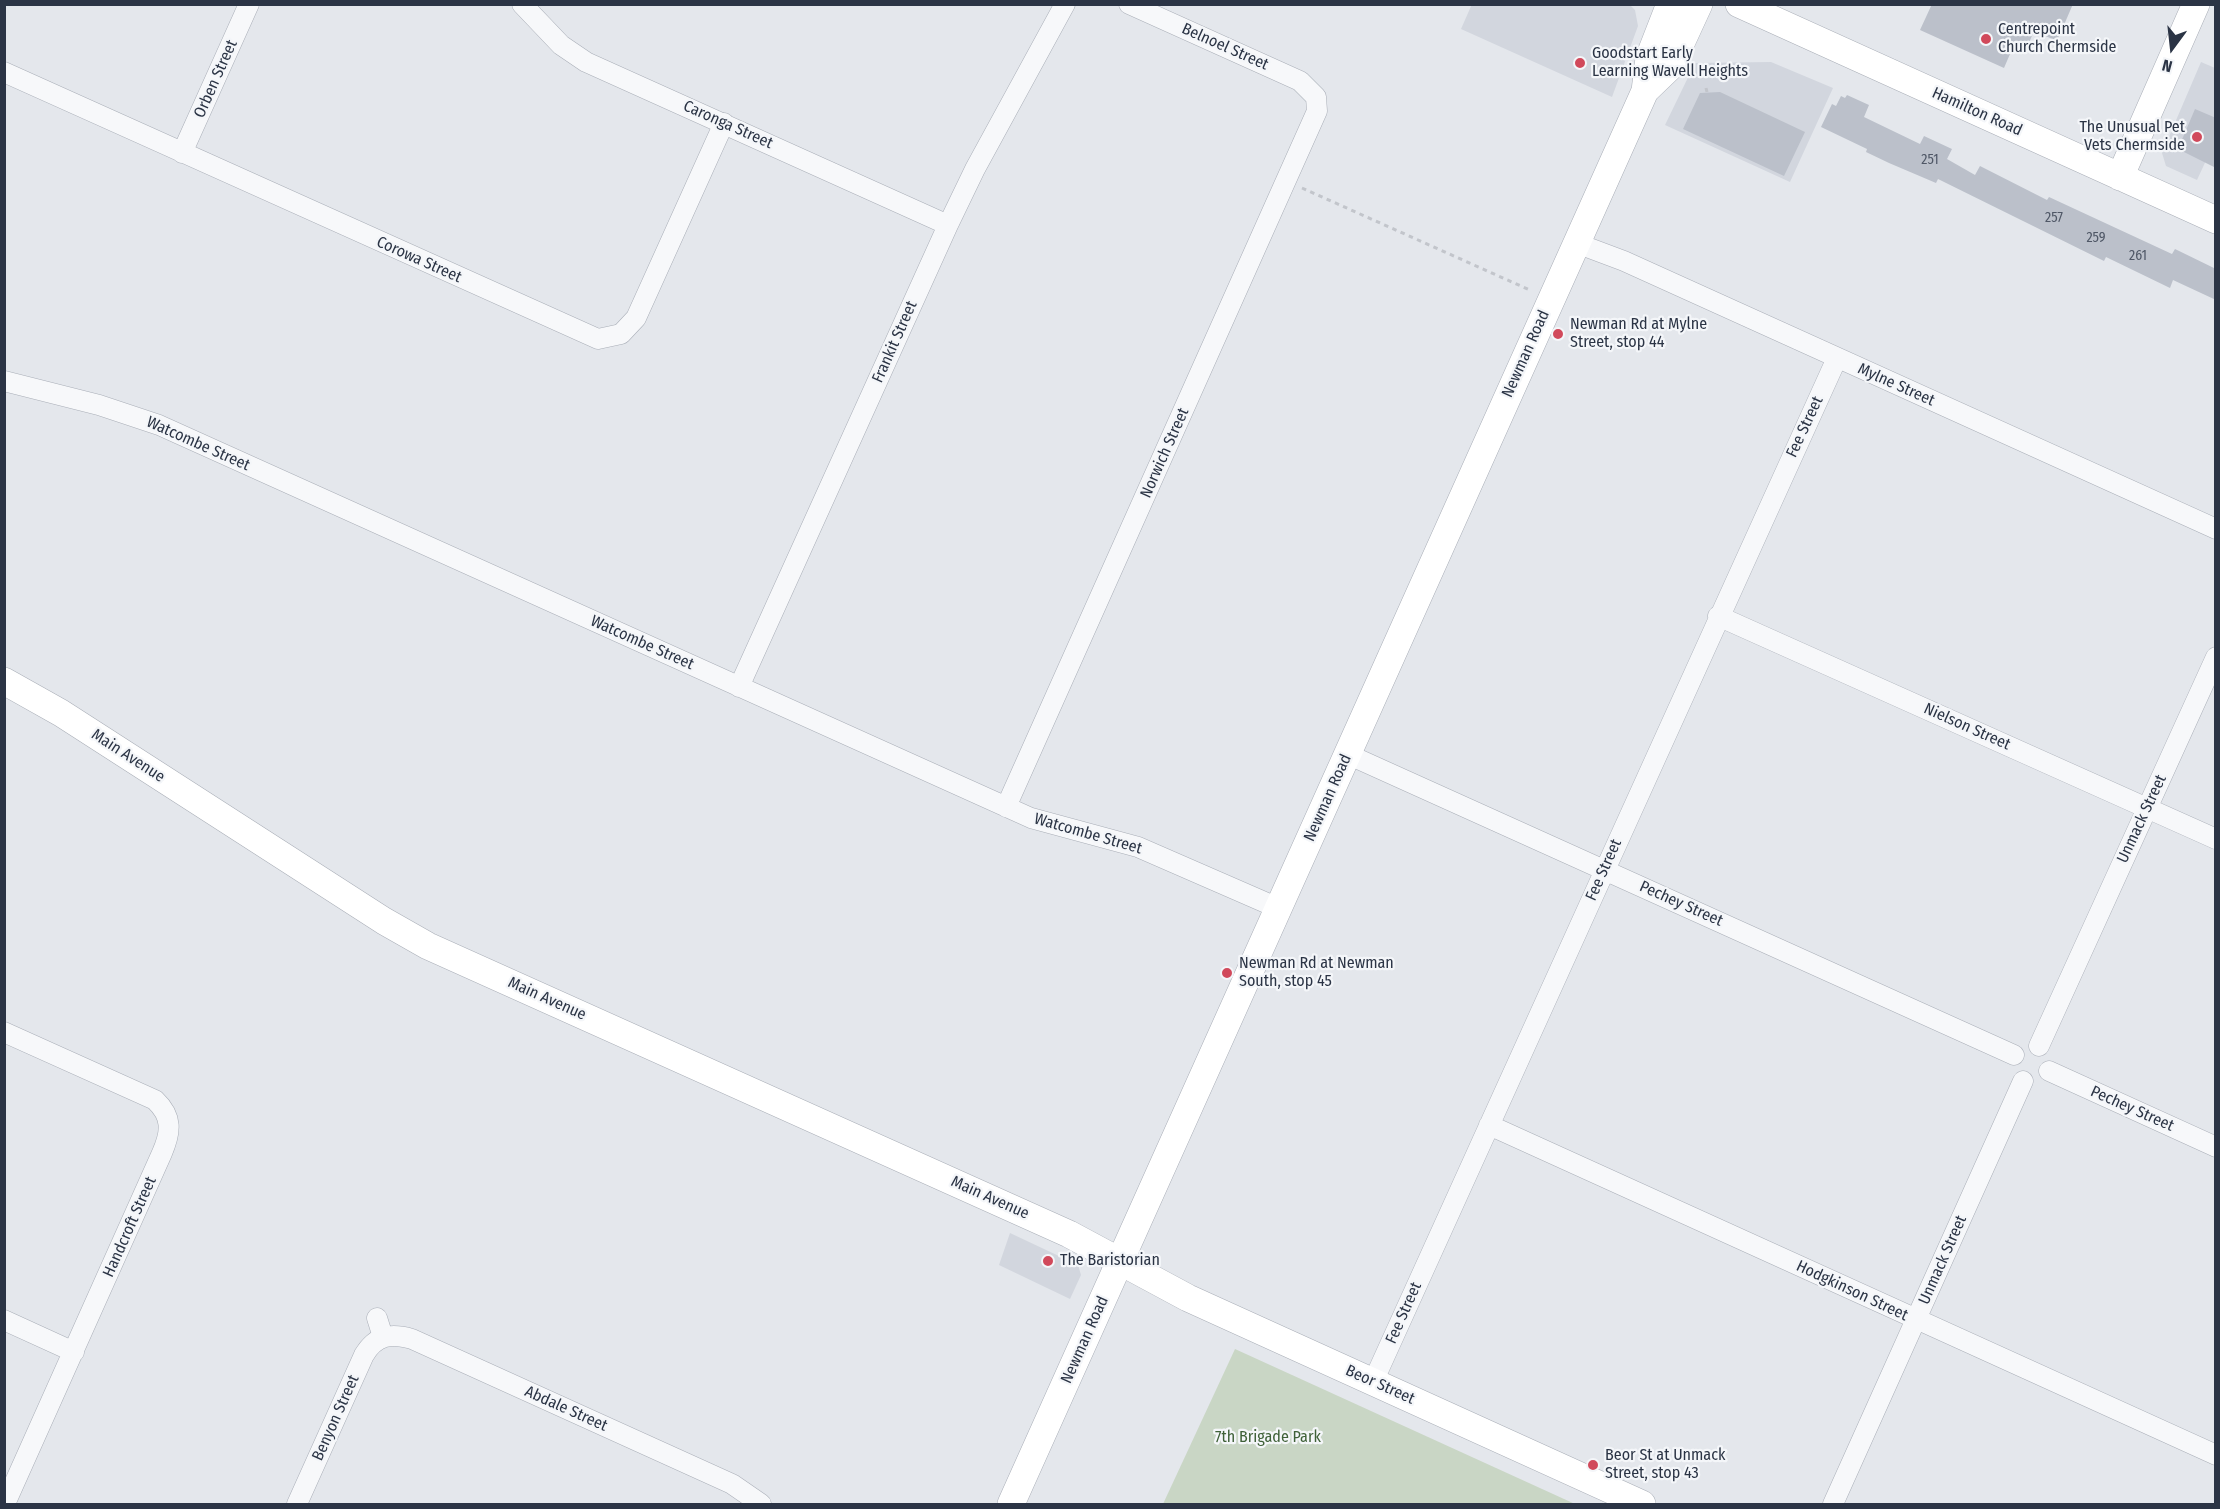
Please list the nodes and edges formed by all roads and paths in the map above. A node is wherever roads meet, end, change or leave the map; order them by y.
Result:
1 (249, 4) edge
2 (522, 4) edge
3 (1065, 4) edge
4 (1129, 4) edge
5 (1670, 4) edge
6 (1699, 4) edge
7 (1739, 4) edge
8 (2196, 4) edge
9 (4, 72) edge
10 (1646, 91) junction
11 (1316, 97) joint
12 (724, 123) junction
13 (182, 153) junction
14 (2120, 177) junction
15 (1287, 181) junction
16 (2216, 220) edge
17 (948, 225) junction
18 (1576, 243) junction
19 (1551, 300) junction
20 (1837, 358) junction
21 (4, 381) edge
22 (2216, 529) edge
23 (1718, 616) junction
24 (2216, 657) edge
25 (4, 681) edge
26 (739, 687) junction
27 (1347, 754) junction
28 (1006, 807) junction
29 (2147, 808) junction
30 (2216, 838) edge
31 (1605, 869) junction
32 (1278, 908) junction
33 (4, 1032) edge
34 (2039, 1046) junction
35 (2014, 1055) junction
36 (2049, 1071) junction
37 (2023, 1081) junction
38 (1489, 1125) junction
39 (2216, 1146) edge
40 (1120, 1262) junction
41 (4, 1320) edge
42 (1916, 1320) junction
43 (380, 1327) joint
44 (74, 1352) junction
45 (1373, 1382) junction
46 (2216, 1455) edge
47 (5, 1504) edge
48 (297, 1504) edge
49 (761, 1504) edge
50 (1011, 1504) edge
51 (1642, 1504) edge
52 (1833, 1504) edge

1 - 13 street, Orben Street
2 - 12 street, Caronga Street
3 - 17 street, Frankit Street
4 - 11 street, Belnoel Street
5 - 10 main road, Newman Road
6 - 10 main road, Newman Road
7 - 14 main road, Hamilton Road
8 - 14 main road
9 - 13 street, Corowa Street
10 - 18 main road, Newman Road
11 - 15 street, Norwich Street
12 - 13 street, Corowa Street
12 - 17 street, Caronga Street
14 - 16 main road, Hamilton Road
15 - 19 path
15 - 28 street, Norwich Street
17 - 26 street, Frankit Street
18 - 19 main road, Newman Road
18 - 20 street, Mylne Street
19 - 27 main road, Newman Road
20 - 22 street, Mylne Street
20 - 23 street, Fee Street
21 - 26 street, Watcombe Street
23 - 29 street, Nielson Street
23 - 31 street, Fee Street
24 - 29 street, Unmack Street
25 - 40 main road, Main Avenue
26 - 28 street, Watcombe Street
27 - 31 street, Pechey Street
27 - 32 main road, Newman Road
28 - 32 street, Watcombe Street
29 - 30 street, Nielson Street
29 - 34 street, Unmack Street
31 - 35 street, Pechey Street
31 - 38 street, Fee Street
32 - 40 main road, Newman Road
33 - 44 street, Handcroft Street
34 - 35 street
34 - 36 street
35 - 37 street
36 - 37 street
36 - 39 street, Pechey Street
37 - 42 street, Unmack Street
38 - 42 street, Hodgkinson Street
38 - 45 street, Fee Street
40 - 45 main road, Beor Street
40 - 50 main road, Newman Road
41 - 44 street
42 - 46 street, Hodgkinson Street
42 - 52 street, Unmack Street
43 - 48 street, Benyon Street
43 - 49 street, Abdale Street
44 - 47 street, Handcroft Street
45 - 51 main road, Beor Street

